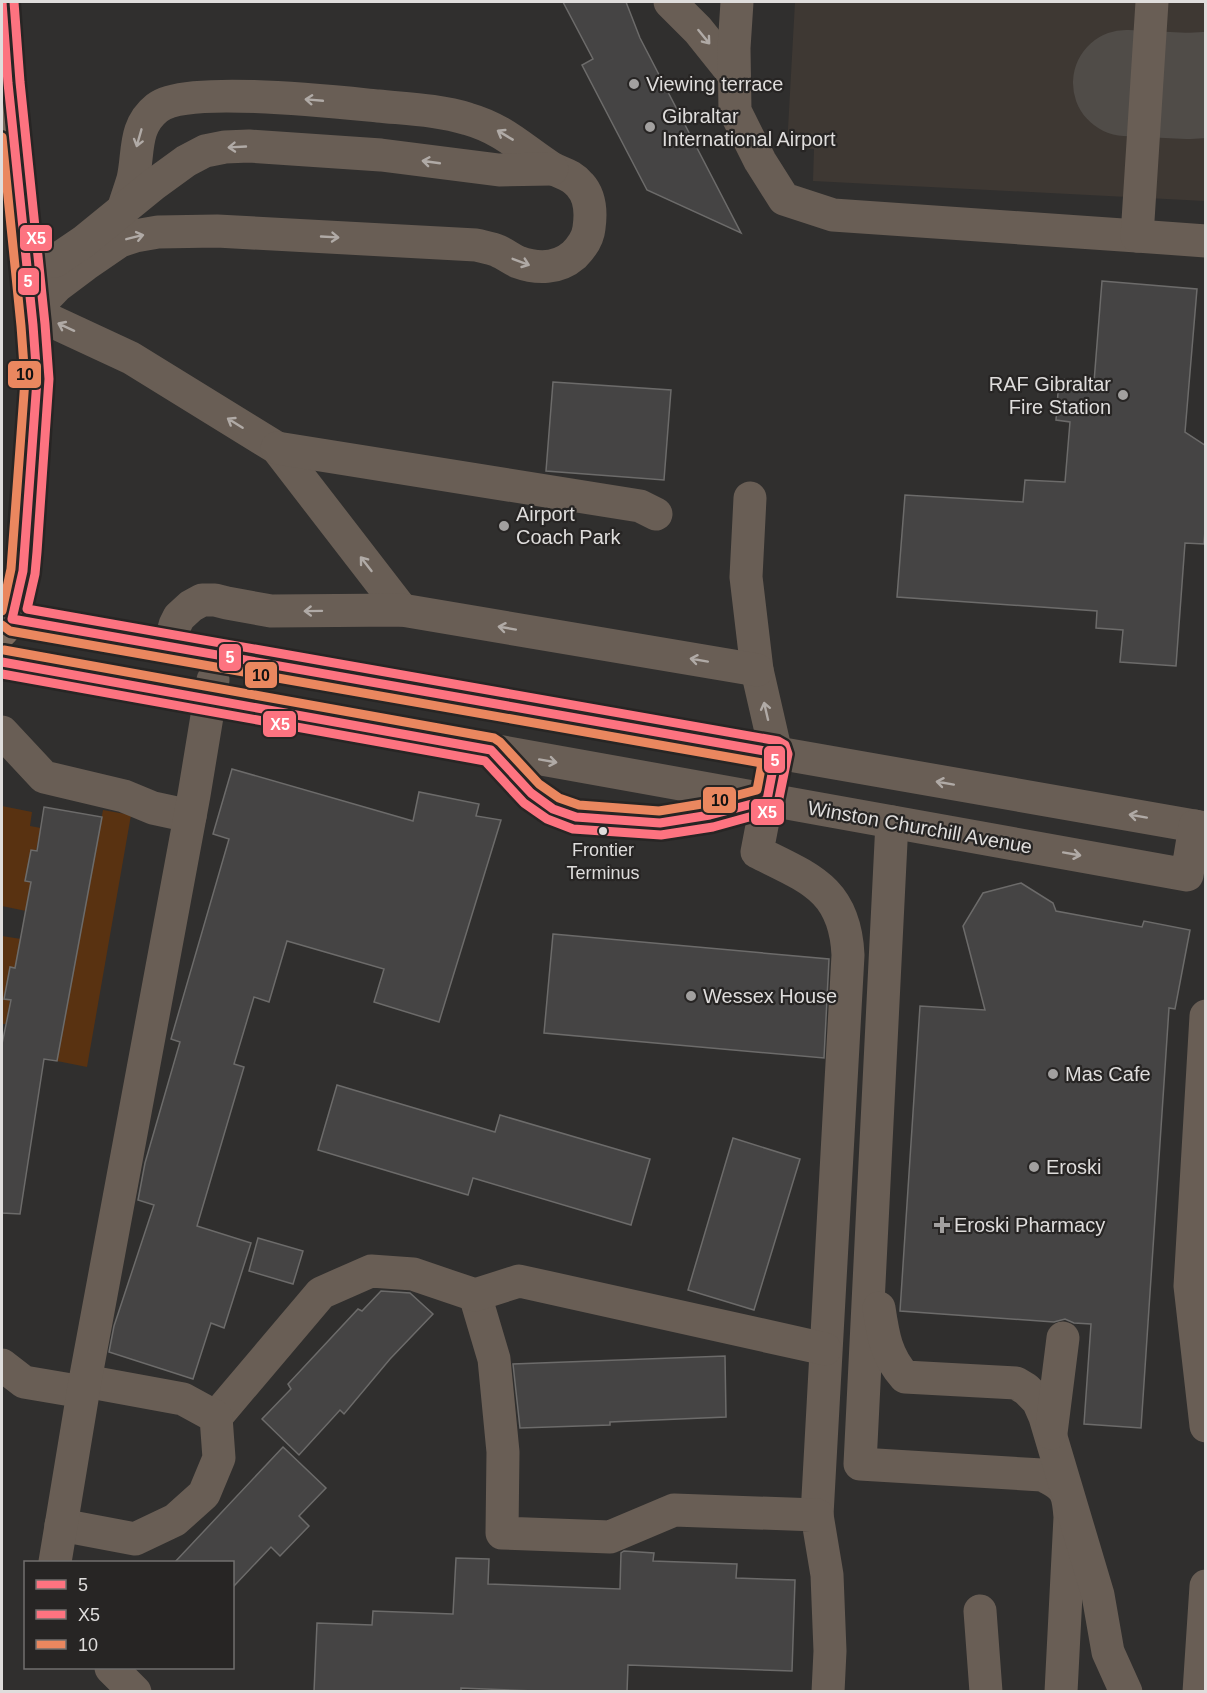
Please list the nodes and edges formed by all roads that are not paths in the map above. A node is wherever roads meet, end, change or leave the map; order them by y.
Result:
1 (2, 2) edge
2 (670, 2) edge
3 (737, 2) edge
4 (1152, 2) edge
5 (734, 75) junction
6 (552, 169) junction
7 (123, 210) junction
8 (1137, 236) junction
9 (1206, 241) edge
10 (25, 246) junction
11 (32, 312) junction
12 (276, 448) junction
13 (750, 498) dead end
14 (656, 514) dead end
15 (402, 610) junction
16 (7, 625) edge
17 (169, 647) junction
18 (217, 655) junction
19 (2, 662) edge
20 (757, 670) junction
21 (209, 700) junction
22 (2, 732) edge
23 (491, 750) junction
24 (776, 753) junction
25 (767, 800) junction
26 (190, 816) junction
27 (892, 822) junction
28 (1200, 827) edge
29 (1206, 1016) edge
30 (870, 1256) junction
31 (475, 1295) junction
32 (1063, 1338) dead end
33 (825, 1349) junction
34 (2, 1365) edge
35 (905, 1377) junction
36 (84, 1386) junction
37 (863, 1402) junction
38 (216, 1417) junction
39 (1206, 1426) edge
40 (1051, 1436) junction
41 (1023, 1474) junction
42 (1068, 1496) junction
43 (817, 1515) junction
44 (62, 1525) junction
45 (55, 1561) edge
46 (1206, 1586) edge
47 (980, 1611) dead end
48 (112, 1669) edge
49 (135, 1692) edge
50 (828, 1692) edge
51 (986, 1692) edge
52 (1061, 1692) edge
53 (1126, 1692) edge
54 (1199, 1692) edge

1 - 10 highway
2 -> 5 street
3 - 5 street
4 - 8 street
5 - 8 street
6 -> 7 street
6 -> 7 street
11 -> 6 street
7 - 10 street
8 - 9 street
10 - 11 highway
12 -> 11 street
11 - 16 highway
12 - 14 street
15 -> 12 street
13 - 20 street
15 -> 17 street
20 -> 15 street
16 - 17 street, Winston Churchill Avenue
17 - 18 street, Winston Churchill Avenue
18 - 21 street
18 - 24 street, Winston Churchill Avenue
19 - 21 street, Winston Churchill Avenue
24 -> 20 street
21 - 23 street, Winston Churchill Avenue
21 - 26 street
22 - 26 street
23 -> 25 street, Winston Churchill Avenue
23 - 25 street
24 - 25 street
28 -> 24 street, Winston Churchill Avenue
25 - 27 street, Winston Churchill Avenue
25 - 33 street
26 - 36 street
27 -> 28 street, Winston Churchill Avenue
27 - 30 street
29 - 39 street
30 - 35 street
30 - 37 street
31 - 33 street
31 - 38 street
31 - 43 street
32 - 40 street
33 - 43 street
34 - 36 street
35 - 37 street
35 - 40 street
36 - 38 street
36 - 44 street
37 - 41 street
38 - 44 street
40 - 41 street
40 - 42 street
41 - 42 street
42 - 52 street
42 - 53 street
43 - 50 street
44 - 45 street
46 - 54 street
47 - 51 street
48 - 49 street

